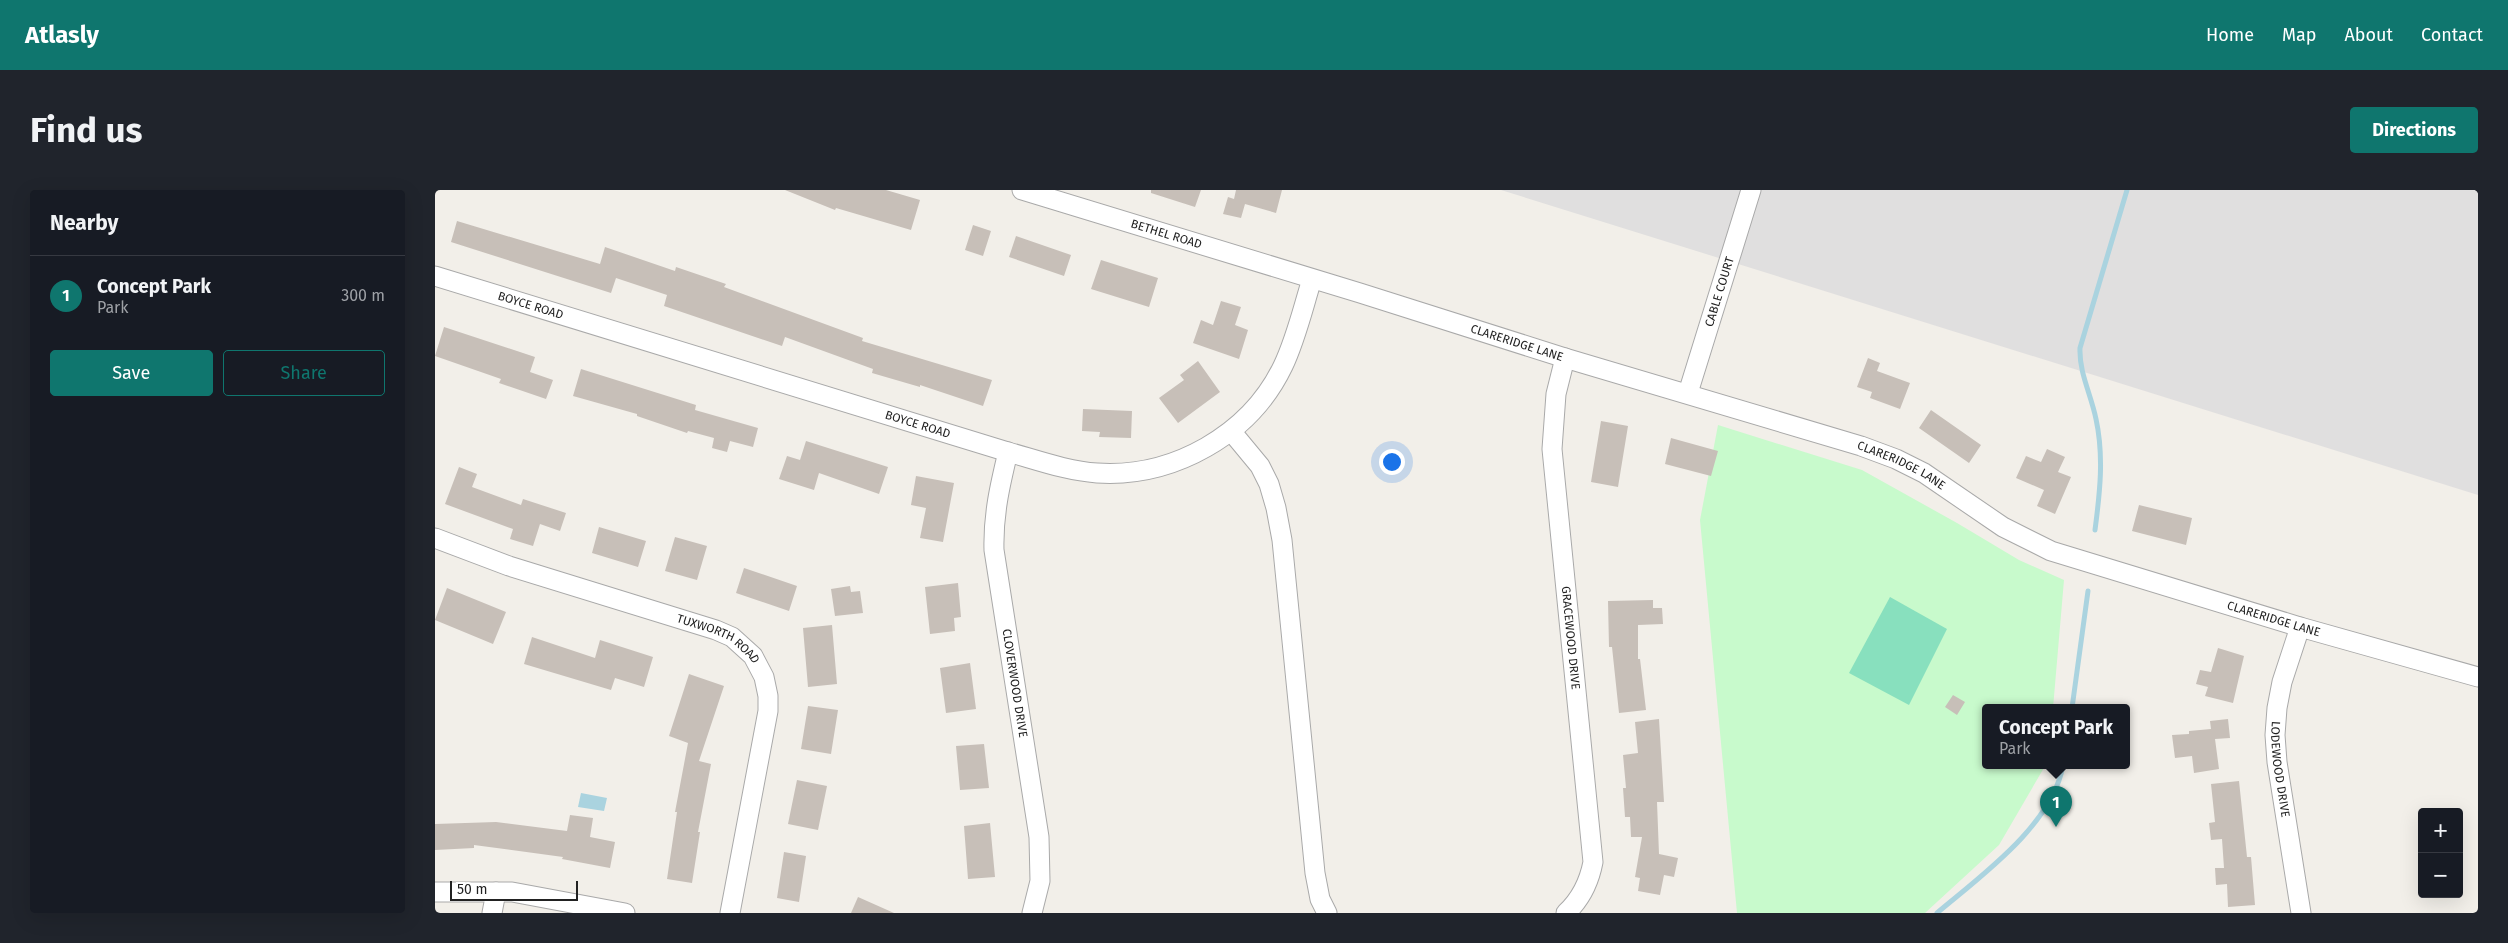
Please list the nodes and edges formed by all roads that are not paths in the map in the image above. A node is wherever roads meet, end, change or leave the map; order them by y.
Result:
1 (1022, 190) edge
2 (1751, 190) edge
3 (435, 276) edge
4 (1312, 279) junction
5 (1565, 358) junction
6 (1688, 393) junction
7 (1231, 431) junction
8 (1008, 452) junction
9 (435, 538) edge
10 (2300, 627) junction
11 (2478, 677) edge
12 (435, 892) edge
13 (496, 892) junction
14 (492, 913) edge
15 (625, 913) edge
16 (730, 913) edge
17 (1032, 913) edge
18 (1327, 913) edge
19 (1566, 913) edge
20 (2301, 913) edge

1 - 4 street, BETHEL ROAD
2 - 6 street, CABLE COURT
3 - 8 street, BOYCE ROAD
4 - 5 street, CLARERIDGE LANE
4 - 7 street, BOYCE ROAD
5 - 6 street, CLARERIDGE LANE
5 - 19 street, GRACEWOOD DRIVE
6 - 10 street, CLARERIDGE LANE
7 - 8 street, BOYCE ROAD
7 - 18 street
8 - 17 street, CLOVERWOOD DRIVE
9 - 16 street, TUXWORTH ROAD
10 - 11 street, CLARERIDGE LANE
10 - 20 street, LODEWOOD DRIVE
12 - 13 street
13 - 14 street
13 - 15 street

